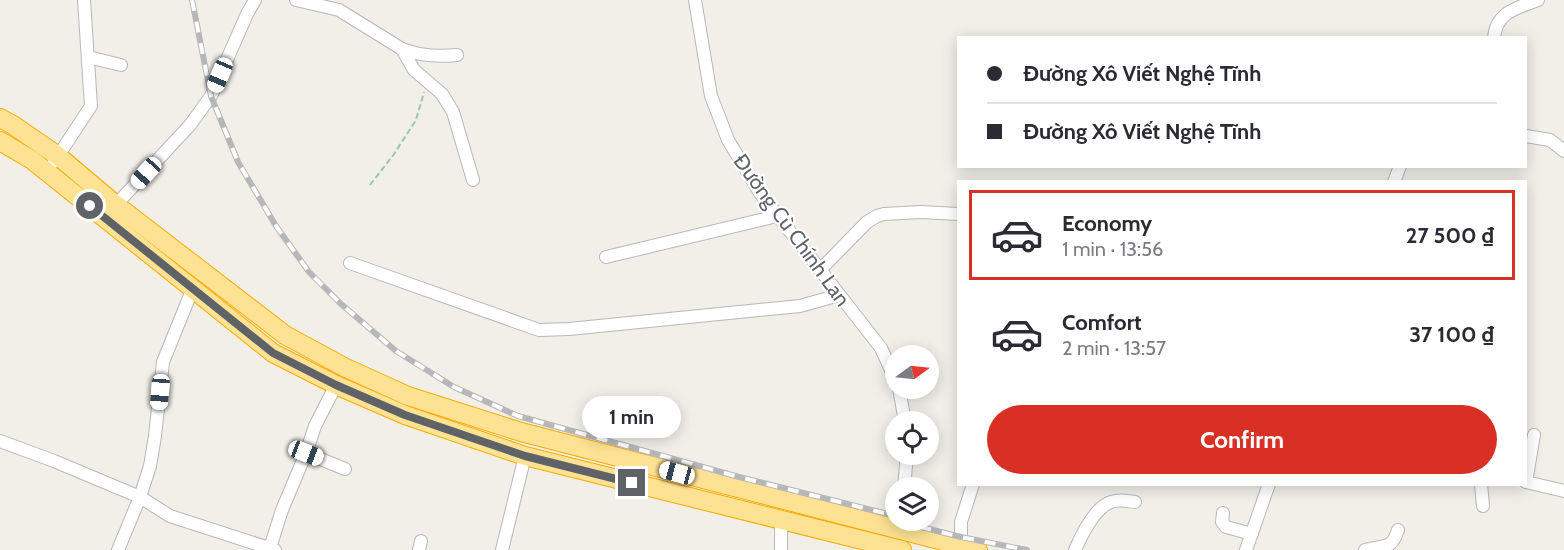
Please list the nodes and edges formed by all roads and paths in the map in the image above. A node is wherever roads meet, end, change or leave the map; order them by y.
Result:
1 (84, 0) edge
2 (255, 0) edge
3 (296, 0) edge
4 (695, 0) edge
5 (1538, 0) edge
6 (1494, 36) edge
7 (402, 49) junction
8 (457, 55) dead end
9 (88, 57) junction
10 (122, 65) dead end
11 (427, 81) junction
12 (0, 118) edge
13 (1527, 136) edge
14 (0, 141) edge
15 (1564, 151) edge
16 (58, 156) junction
17 (48, 172) junction
18 (473, 180) dead end
19 (370, 185) dead end
20 (110, 211) junction
21 (957, 213) edge
22 (777, 216) junction
23 (606, 256) dead end
24 (350, 263) dead end
25 (820, 270) junction
26 (193, 288) junction
27 (839, 295) junction
28 (885, 358) edge
29 (336, 385) junction
30 (1534, 435) dead end
31 (0, 441) edge
32 (306, 453) junction
33 (525, 456) junction
34 (345, 469) dead end
35 (1527, 476) edge
36 (1527, 482) edge
37 (972, 486) edge
38 (1268, 486) edge
39 (1481, 486) edge
40 (1564, 491) edge
41 (140, 497) junction
42 (1135, 502) dead end
43 (1483, 506) dead end
44 (1223, 513) dead end
45 (782, 520) junction
46 (1398, 530) dead end
47 (1252, 534) junction
48 (899, 537) edge
49 (959, 548) edge
50 (273, 549) edge
51 (118, 550) edge
52 (502, 550) edge
53 (781, 550) edge
54 (978, 550) edge
55 (1075, 550) edge
56 (1246, 550) edge
57 (1365, 550) edge

1 - 9 street
2 - 20 street
3 - 7 street
4 - 22 street, Đường Cù Chính Lan
5 - 6 street
7 - 8 street
7 - 11 street
9 - 10 street
9 - 16 street
11 - 18 street
11 - 19 path
12 - 16 highway
13 - 15 street
14 - 17 highway
16 - 17 street
16 - 20 highway
17 - 20 highway
20 - 26 highway
20 - 48 highway
21 - 25 street
22 - 23 street
22 - 25 street, Đường Cù Chính Lan
24 - 27 street
25 - 27 street, Đường Cù Chính Lan
26 - 29 highway
26 - 41 street
27 - 28 street, Đường Cù Chính Lan
29 - 32 street
29 - 33 highway
30 - 35 street
31 - 41 street
32 - 34 street
32 - 50 street
33 - 45 highway
33 - 52 street
36 - 40 street
37 - 49 street
38 - 47 street
39 - 43 street
41 - 50 street
41 - 51 street
42 - 55 street
44 - 47 street
45 - 48 highway
45 - 53 street
46 - 57 street
47 - 56 street
48 - 49 highway
49 - 54 highway

